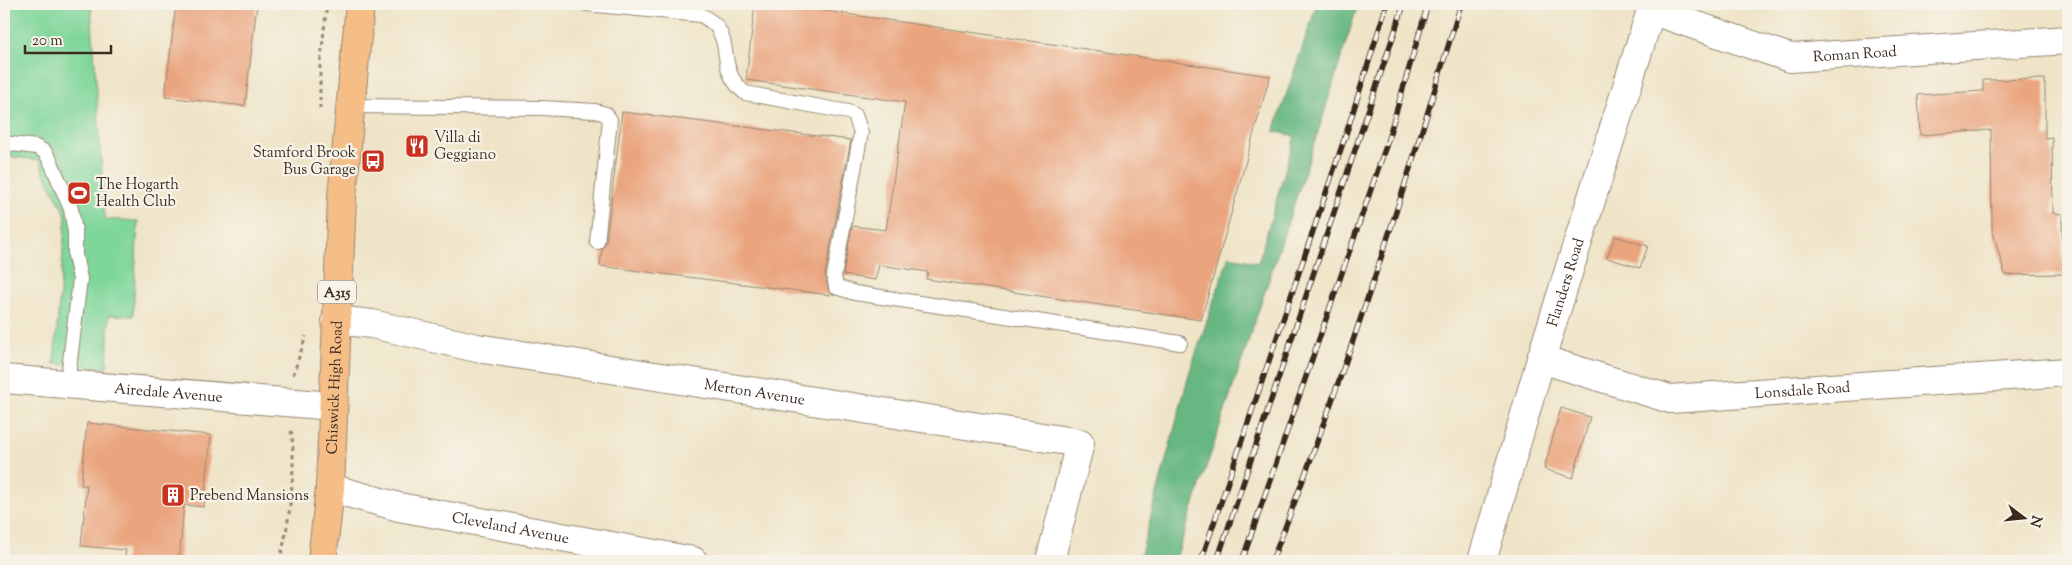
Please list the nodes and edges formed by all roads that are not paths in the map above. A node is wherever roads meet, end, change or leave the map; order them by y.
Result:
1 (360, 4) edge
2 (586, 4) edge
3 (1652, 7) edge
4 (2068, 40) edge
5 (351, 106) junction
6 (4, 143) edge
7 (597, 242) dead end
8 (336, 320) junction
9 (1180, 343) dead end
10 (1541, 359) junction
11 (2068, 372) edge
12 (4, 379) edge
13 (67, 385) junction
14 (333, 406) junction
15 (330, 488) junction
16 (1053, 549) edge
17 (322, 561) edge
18 (693, 561) edge
19 (1482, 561) edge

1 - 5 main road, Chiswick High Road / A315
2 - 9 lane
3 - 4 street, Roman Road
3 - 10 street, Flanders Road
5 - 7 lane
5 - 8 main road, Chiswick High Road / A315
6 - 13 lane
8 - 14 main road, Chiswick High Road / A315
8 - 16 street, Merton Avenue
10 - 11 street, Lonsdale Road
10 - 19 street, Flanders Road
12 - 13 street, Airedale Avenue
13 - 14 street, Airedale Avenue
14 - 15 main road, Chiswick High Road / A315
15 - 17 main road, Chiswick High Road / A315
15 - 18 street, Cleveland Avenue

